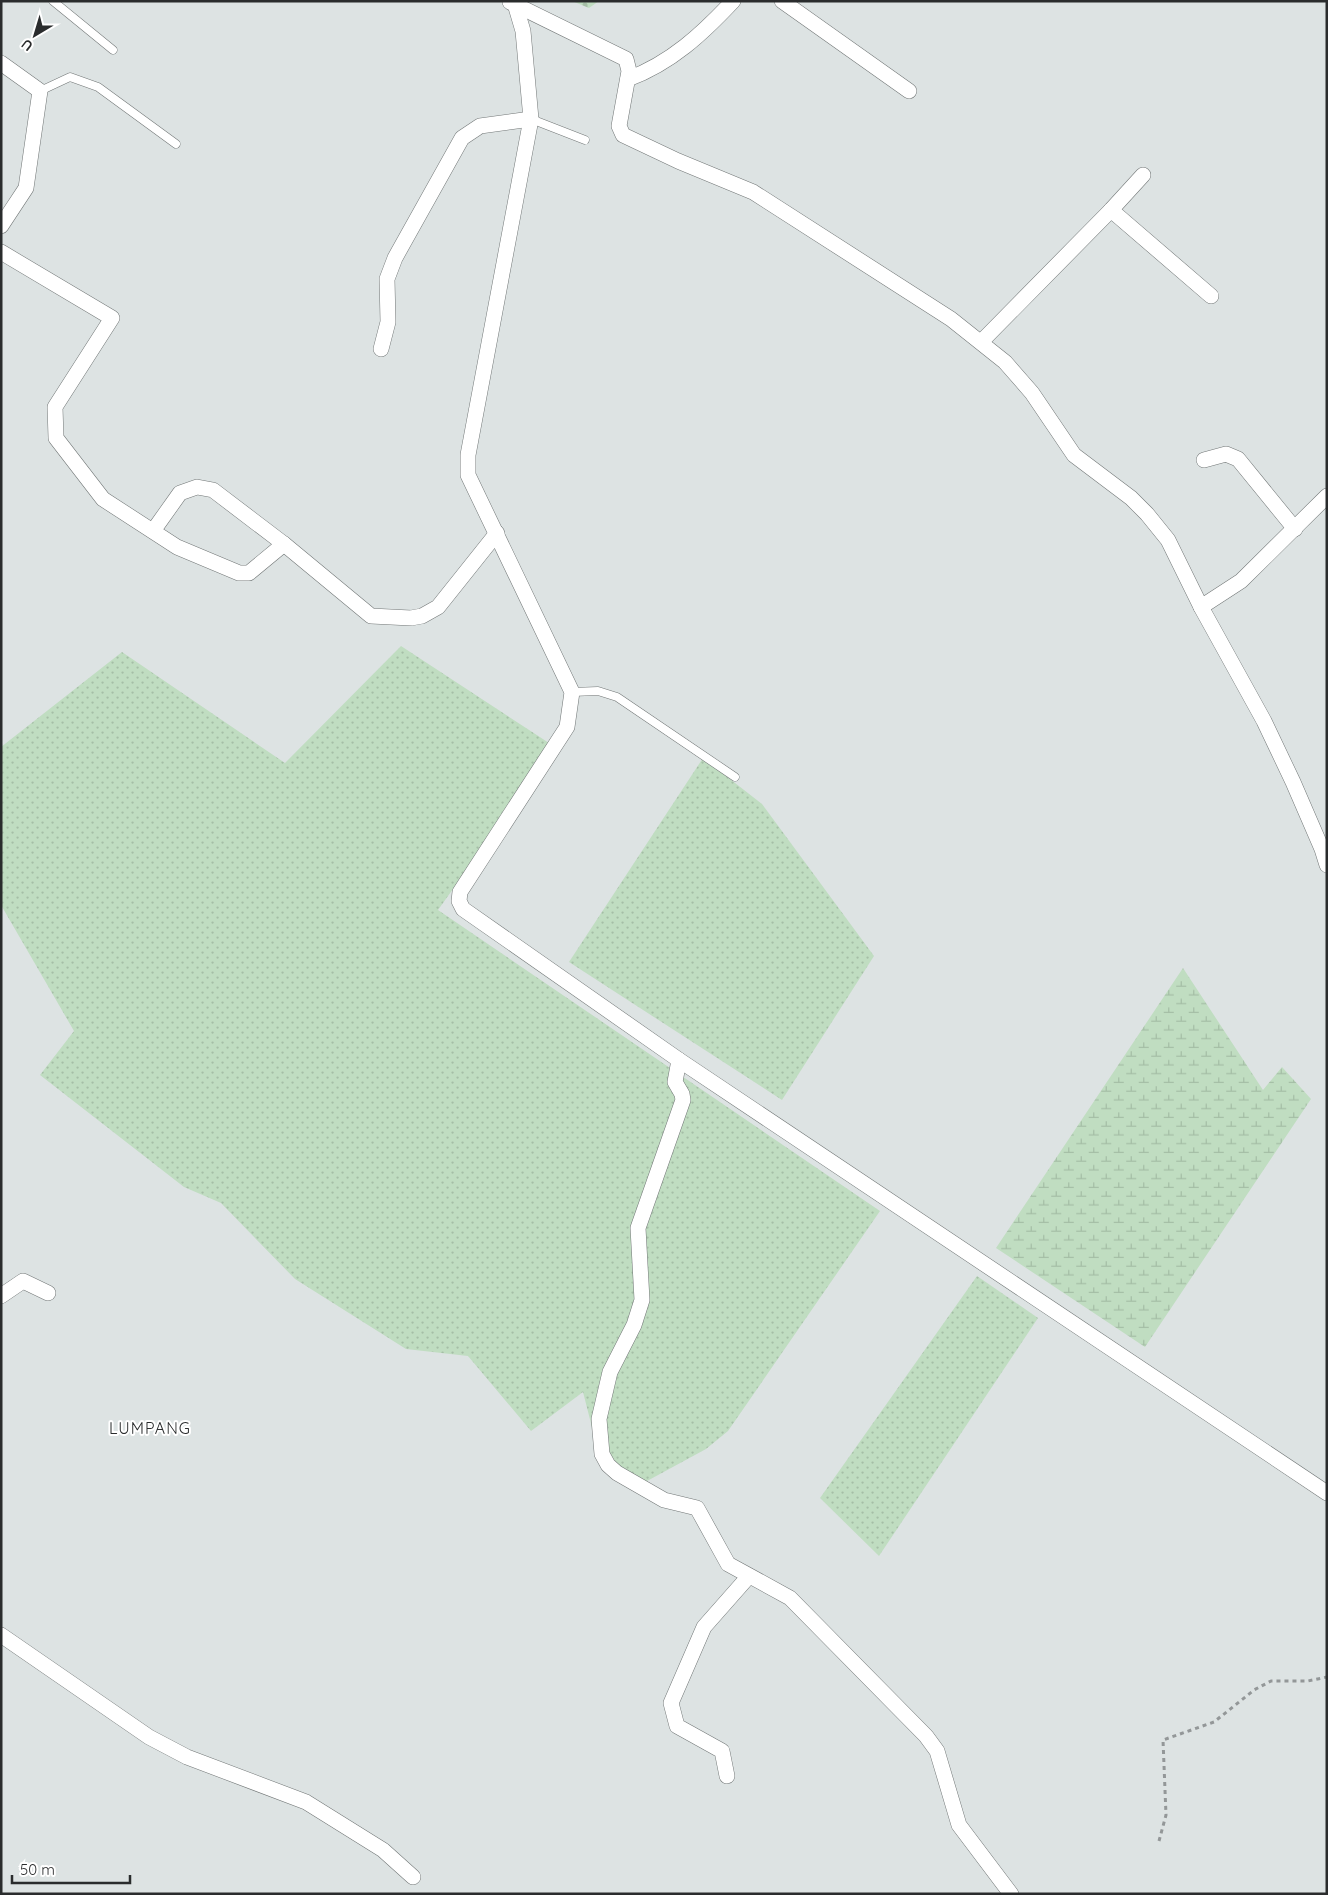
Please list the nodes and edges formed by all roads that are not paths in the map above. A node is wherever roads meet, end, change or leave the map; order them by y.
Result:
1 (53, 1) edge
2 (733, 1) edge
3 (782, 1) edge
4 (512, 3) edge
5 (113, 50) dead end
6 (1, 62) edge
7 (628, 79) junction
8 (40, 91) junction
9 (909, 91) dead end
10 (531, 119) junction
11 (585, 140) dead end
12 (176, 144) dead end
13 (1143, 175) dead end
14 (1111, 210) junction
15 (1, 226) edge
16 (1, 252) edge
17 (1212, 296) dead end
18 (981, 342) junction
19 (381, 349) dead end
20 (1204, 460) dead end
21 (1327, 496) edge
22 (1295, 529) junction
23 (153, 531) junction
24 (497, 533) junction
25 (284, 544) junction
26 (1202, 608) junction
27 (572, 692) junction
28 (735, 777) dead end
29 (1327, 865) edge
30 (678, 1060) junction
31 (48, 1293) dead end
32 (1, 1296) edge
33 (1327, 1494) edge
34 (749, 1576) junction
35 (1, 1635) edge
36 (727, 1776) dead end
37 (413, 1877) dead end
38 (1011, 1894) edge

1 - 5 lane
2 - 7 street
3 - 9 street
4 - 7 street
4 - 10 street
6 - 8 street
7 - 18 street
8 - 12 lane
8 - 15 street
10 - 11 lane
10 - 19 street
10 - 24 street
13 - 14 street
14 - 17 street
14 - 18 street
16 - 23 street
18 - 26 street
20 - 22 street
21 - 22 street
22 - 26 street
23 - 25 street
23 - 25 street
24 - 25 street
24 - 27 street
26 - 29 street
27 - 28 lane
27 - 30 street
30 - 33 street
30 - 34 street
31 - 32 street
34 - 36 street
34 - 38 street
35 - 37 street

